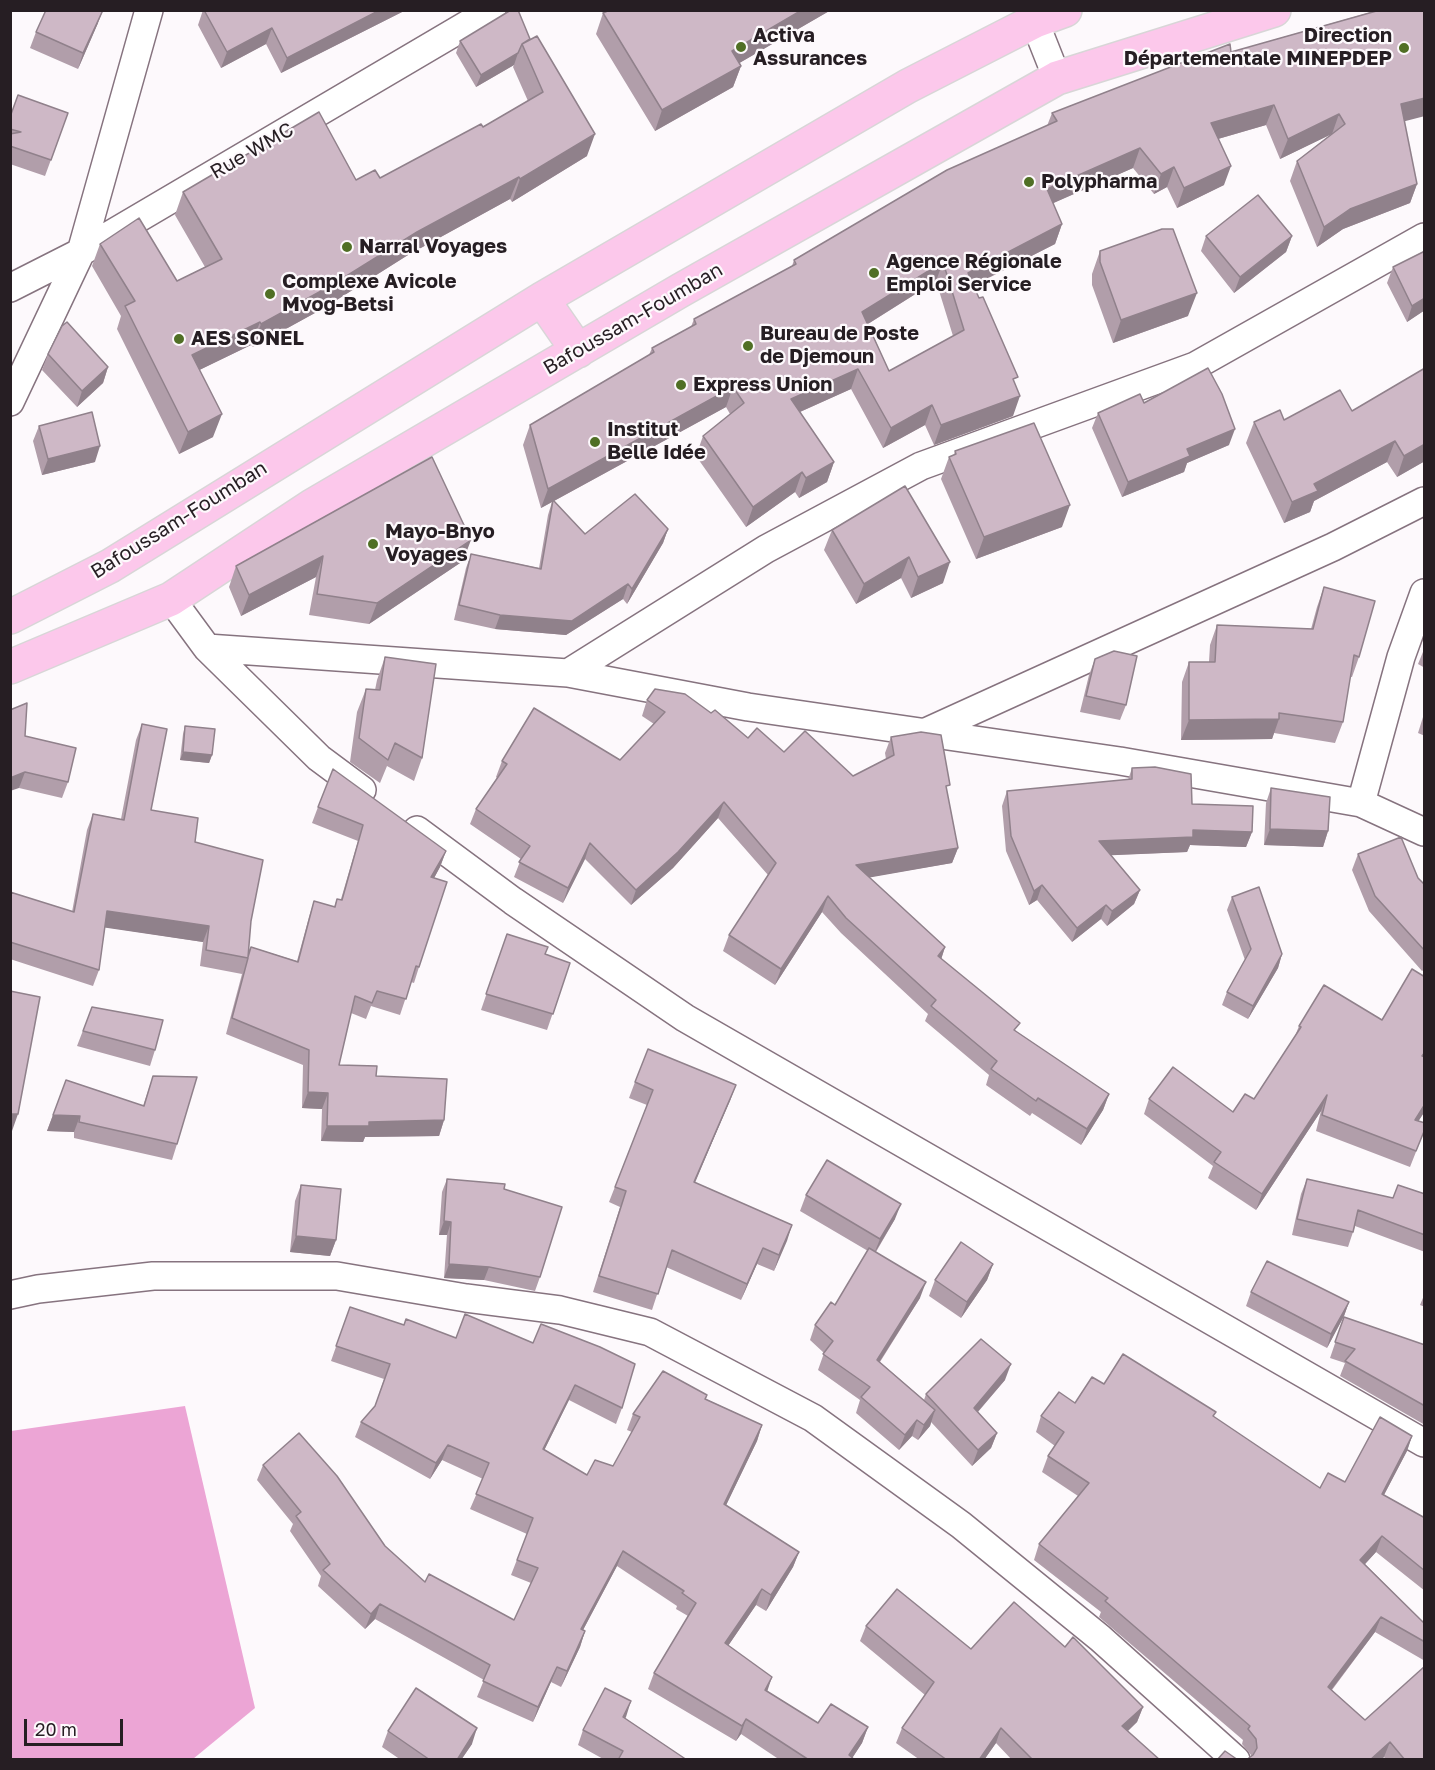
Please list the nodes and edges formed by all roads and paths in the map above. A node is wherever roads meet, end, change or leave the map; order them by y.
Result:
1 (150, 10) edge
2 (492, 10) edge
3 (1065, 10) edge
4 (1274, 10) edge
5 (1032, 16) edge
6 (1057, 78) junction
7 (1425, 237) edge
8 (81, 252) junction
9 (10, 288) edge
10 (542, 299) junction
11 (578, 351) junction
12 (10, 402) edge
13 (1425, 501) edge
14 (1425, 593) edge
15 (171, 599) junction
16 (10, 617) edge
17 (207, 648) junction
18 (10, 667) edge
19 (568, 673) junction
20 (926, 732) junction
21 (1360, 803) junction
22 (1425, 832) edge
23 (10, 1295) edge
24 (1425, 1443) edge
25 (1236, 1760) edge

1 - 8 street
2 - 8 street, Rue WMC
3 - 5 highway, Bafoussam-Foumban
4 - 6 highway, Bafoussam-Foumban
5 - 6 street
5 - 10 highway, Bafoussam-Foumban
6 - 11 highway, Bafoussam-Foumban
7 - 19 street
8 - 9 street, Rue WMC
8 - 12 street
10 - 11 highway
10 - 16 highway, Bafoussam-Foumban
11 - 15 highway, Bafoussam-Foumban
13 - 20 street
14 - 21 street
15 - 17 street
15 - 18 highway, Bafoussam-Foumban
17 - 19 street
17 - 24 street
19 - 20 street
20 - 21 street
21 - 22 street
23 - 25 street

